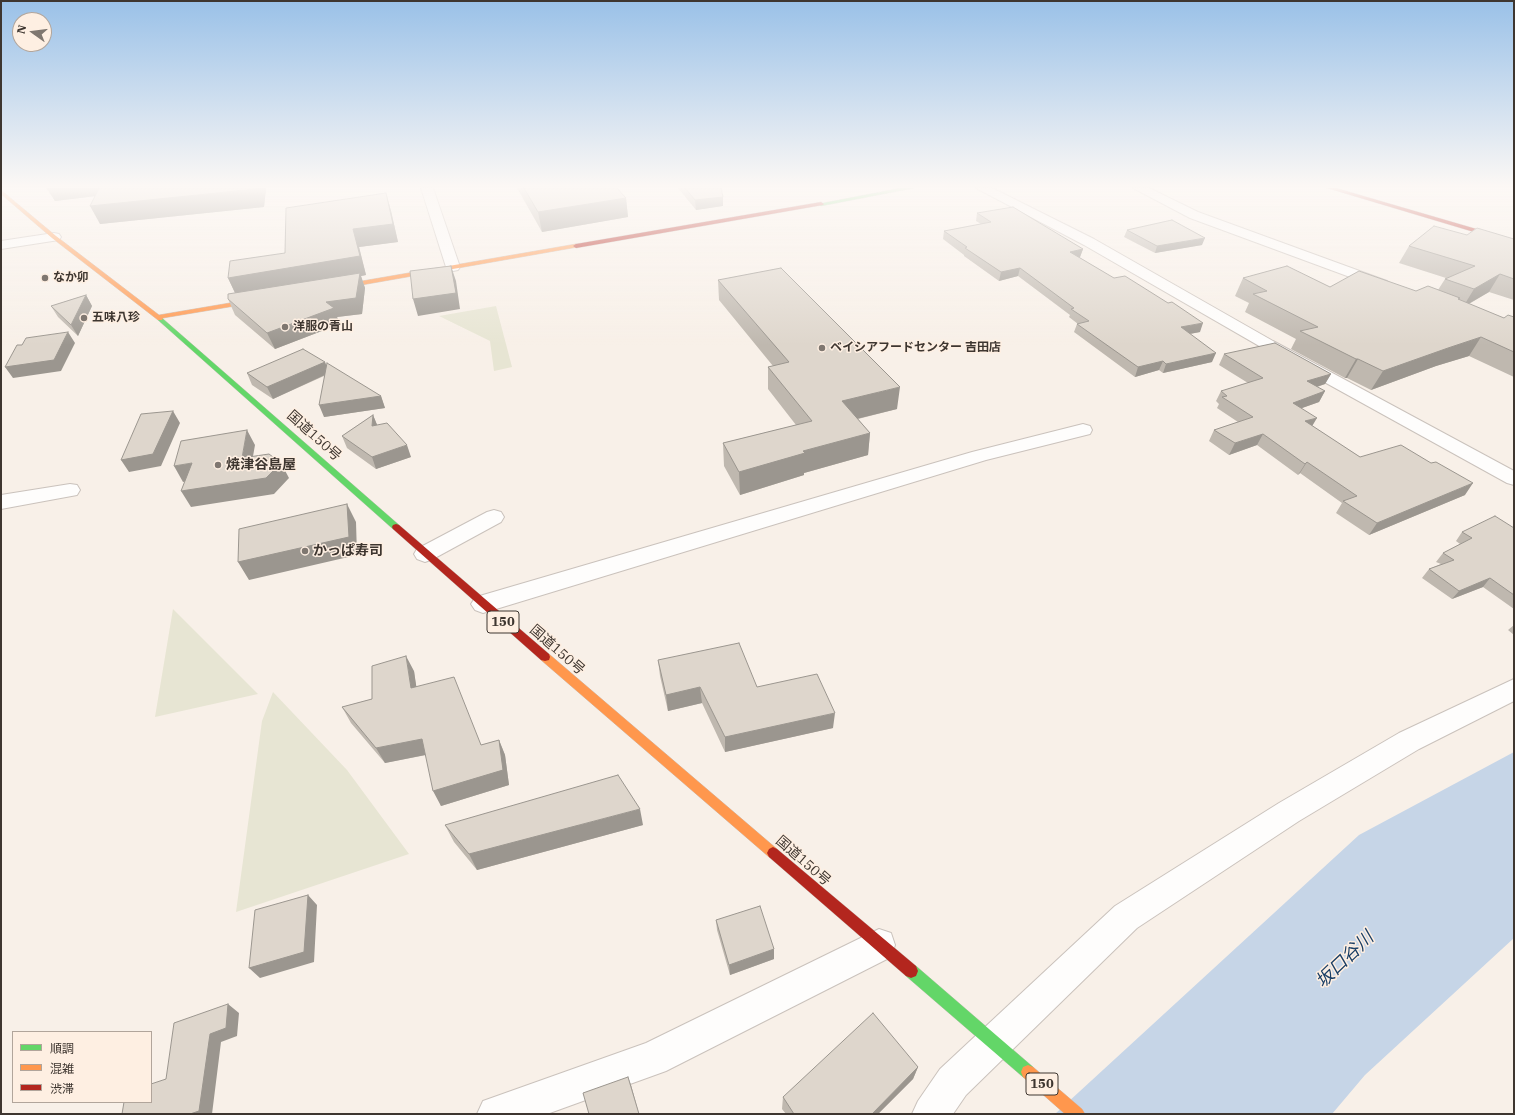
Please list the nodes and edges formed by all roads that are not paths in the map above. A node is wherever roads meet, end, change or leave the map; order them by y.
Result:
1 (31, 240) edge
2 (58, 240) edge
3 (444, 240) edge
4 (610, 240) edge
5 (1084, 240) edge
6 (1263, 240) edge
7 (1, 244) edge
8 (453, 267) junction
9 (321, 289) edge
10 (1397, 289) edge
11 (267, 298) edge
12 (158, 317) junction
13 (1083, 430) dead end
14 (1514, 479) edge
15 (70, 490) dead end
16 (1, 502) edge
17 (494, 517) dead end
18 (425, 554) junction
19 (483, 604) junction
20 (1514, 689) edge
21 (879, 945) junction
22 (1001, 1048) junction
23 (496, 1114) edge
24 (931, 1114) edge
25 (1077, 1114) edge

1 - 7 street
2 - 12 main road, 国道150号 / 150
3 - 8 street
4 - 8 main road
5 - 14 street
6 - 10 street
8 - 9 main road
11 - 12 main road
12 - 18 main road, 国道150号 / 150
13 - 19 street
15 - 16 street
17 - 18 street
18 - 19 main road, 国道150号 / 150
19 - 21 main road, 国道150号 / 150
20 - 22 street
21 - 22 main road, 国道150号 / 150
21 - 23 street
22 - 24 street
22 - 25 main road, 国道150号 / 150

